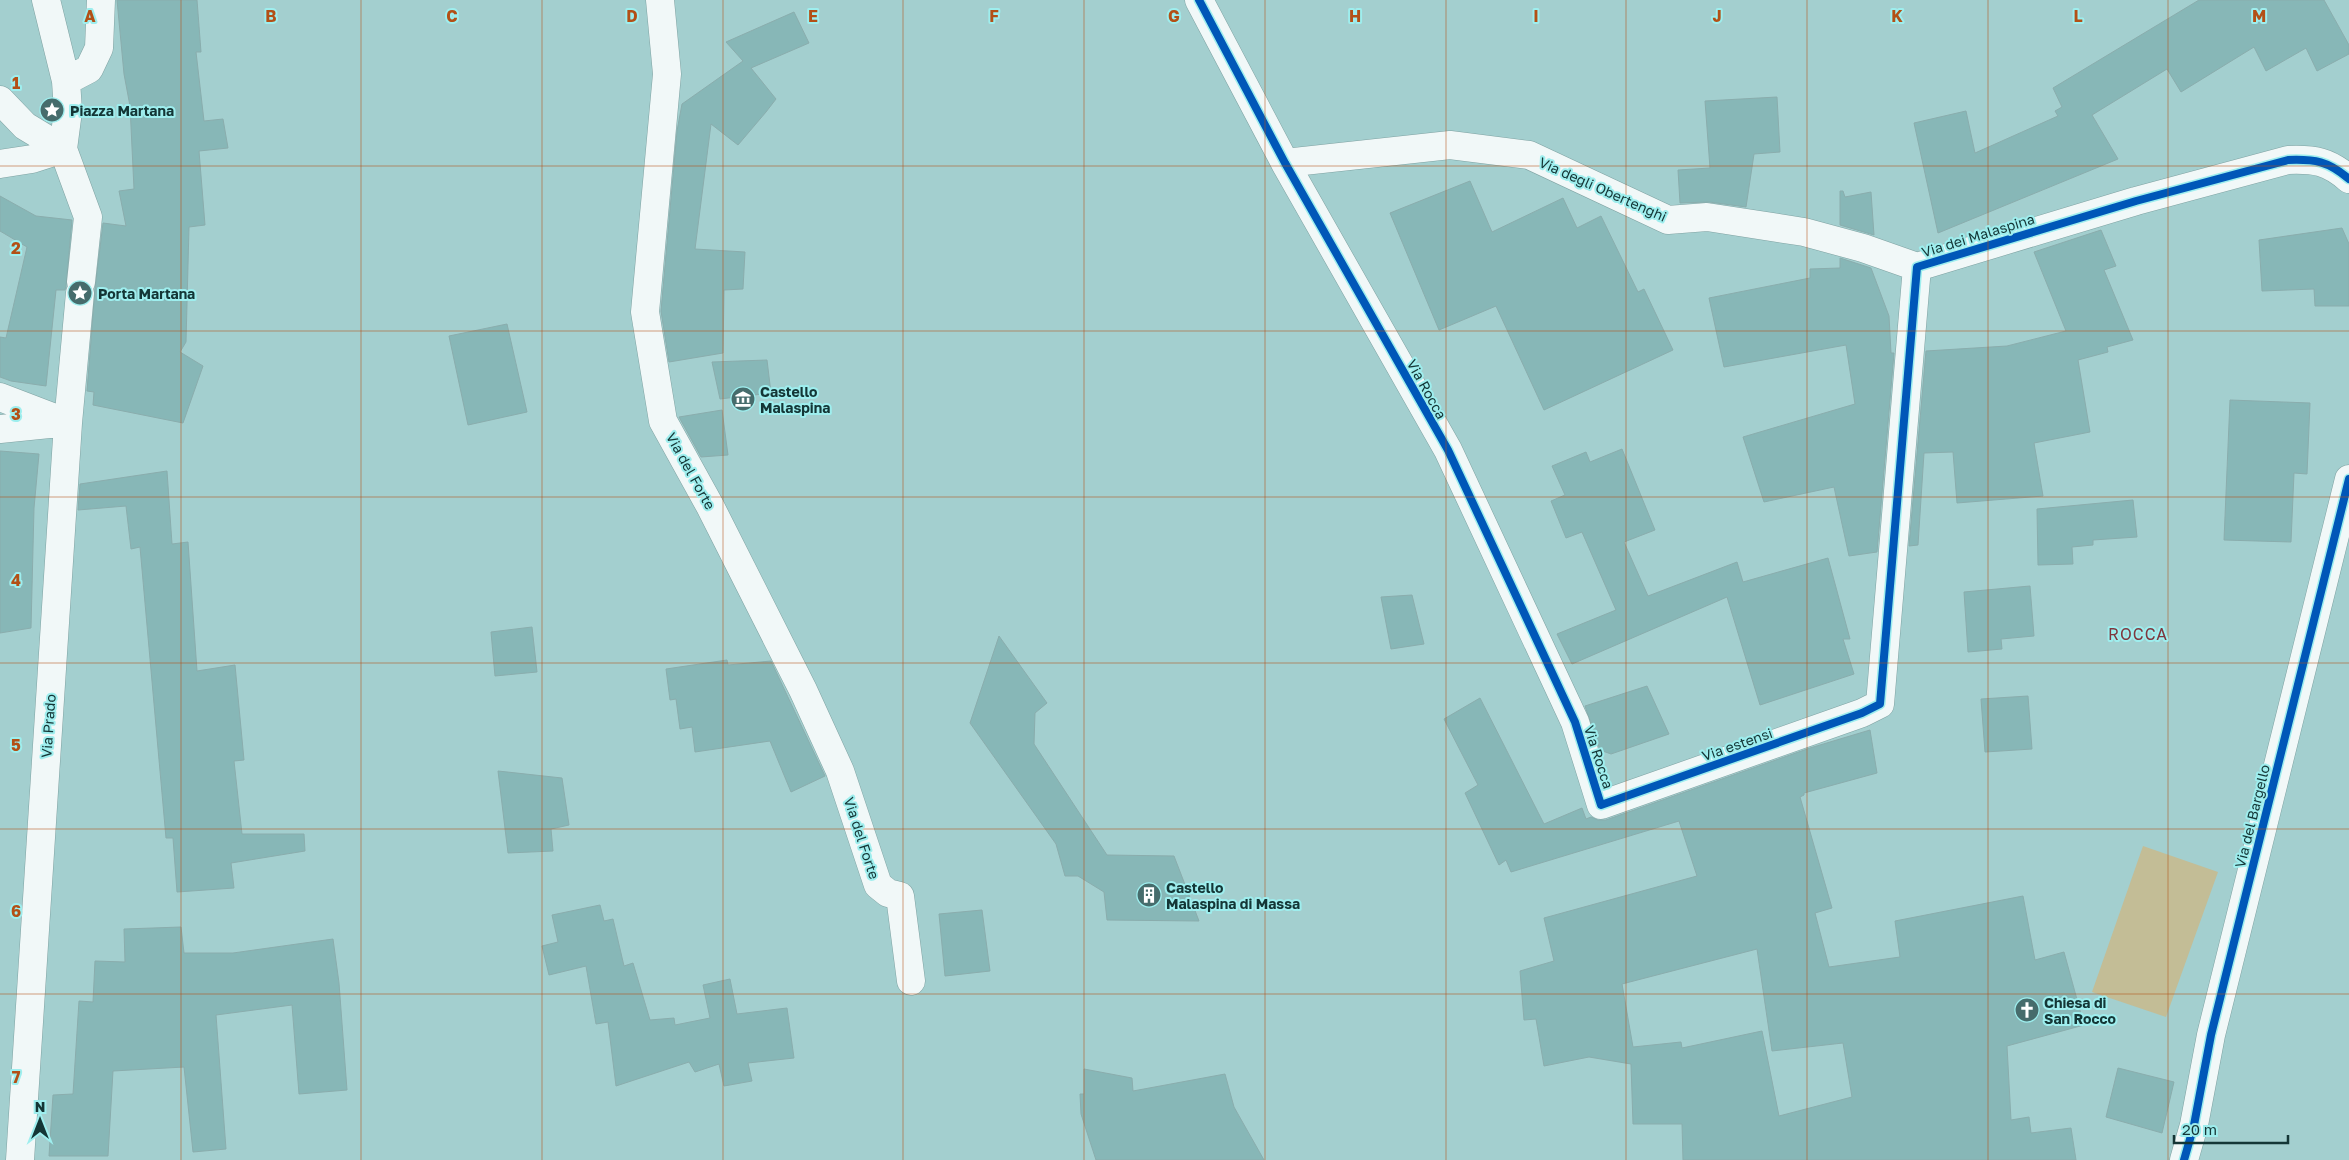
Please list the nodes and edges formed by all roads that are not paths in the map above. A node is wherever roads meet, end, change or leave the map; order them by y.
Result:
1 (46, 0) edge
2 (101, 0) edge
3 (660, 0) edge
4 (1198, 0) edge
5 (66, 81) junction
6 (0, 100) edge
7 (62, 148) junction
8 (1285, 163) junction
9 (0, 164) edge
10 (2349, 179) edge
11 (1917, 267) junction
12 (0, 397) edge
13 (68, 423) junction
14 (0, 429) edge
15 (2349, 479) edge
16 (1880, 704) joint
17 (1602, 805) joint
18 (911, 981) dead end
19 (20, 1160) edge
20 (2184, 1160) edge

1 - 5 street
2 - 5 street
3 - 18 street, Via del Forte
4 - 8 street, Via Rocca
5 - 7 street
6 - 7 street
7 - 9 street
7 - 13 street, Via Prado
8 - 11 street, Via degli Obertenghi
8 - 17 street, Via Rocca
10 - 11 street, Via dei Malaspina
11 - 16 street, Via dei Malaspina
12 - 13 street
13 - 14 street
13 - 19 street, Via Prado
15 - 20 street, Via del Bargello
16 - 17 street, Via estensi

